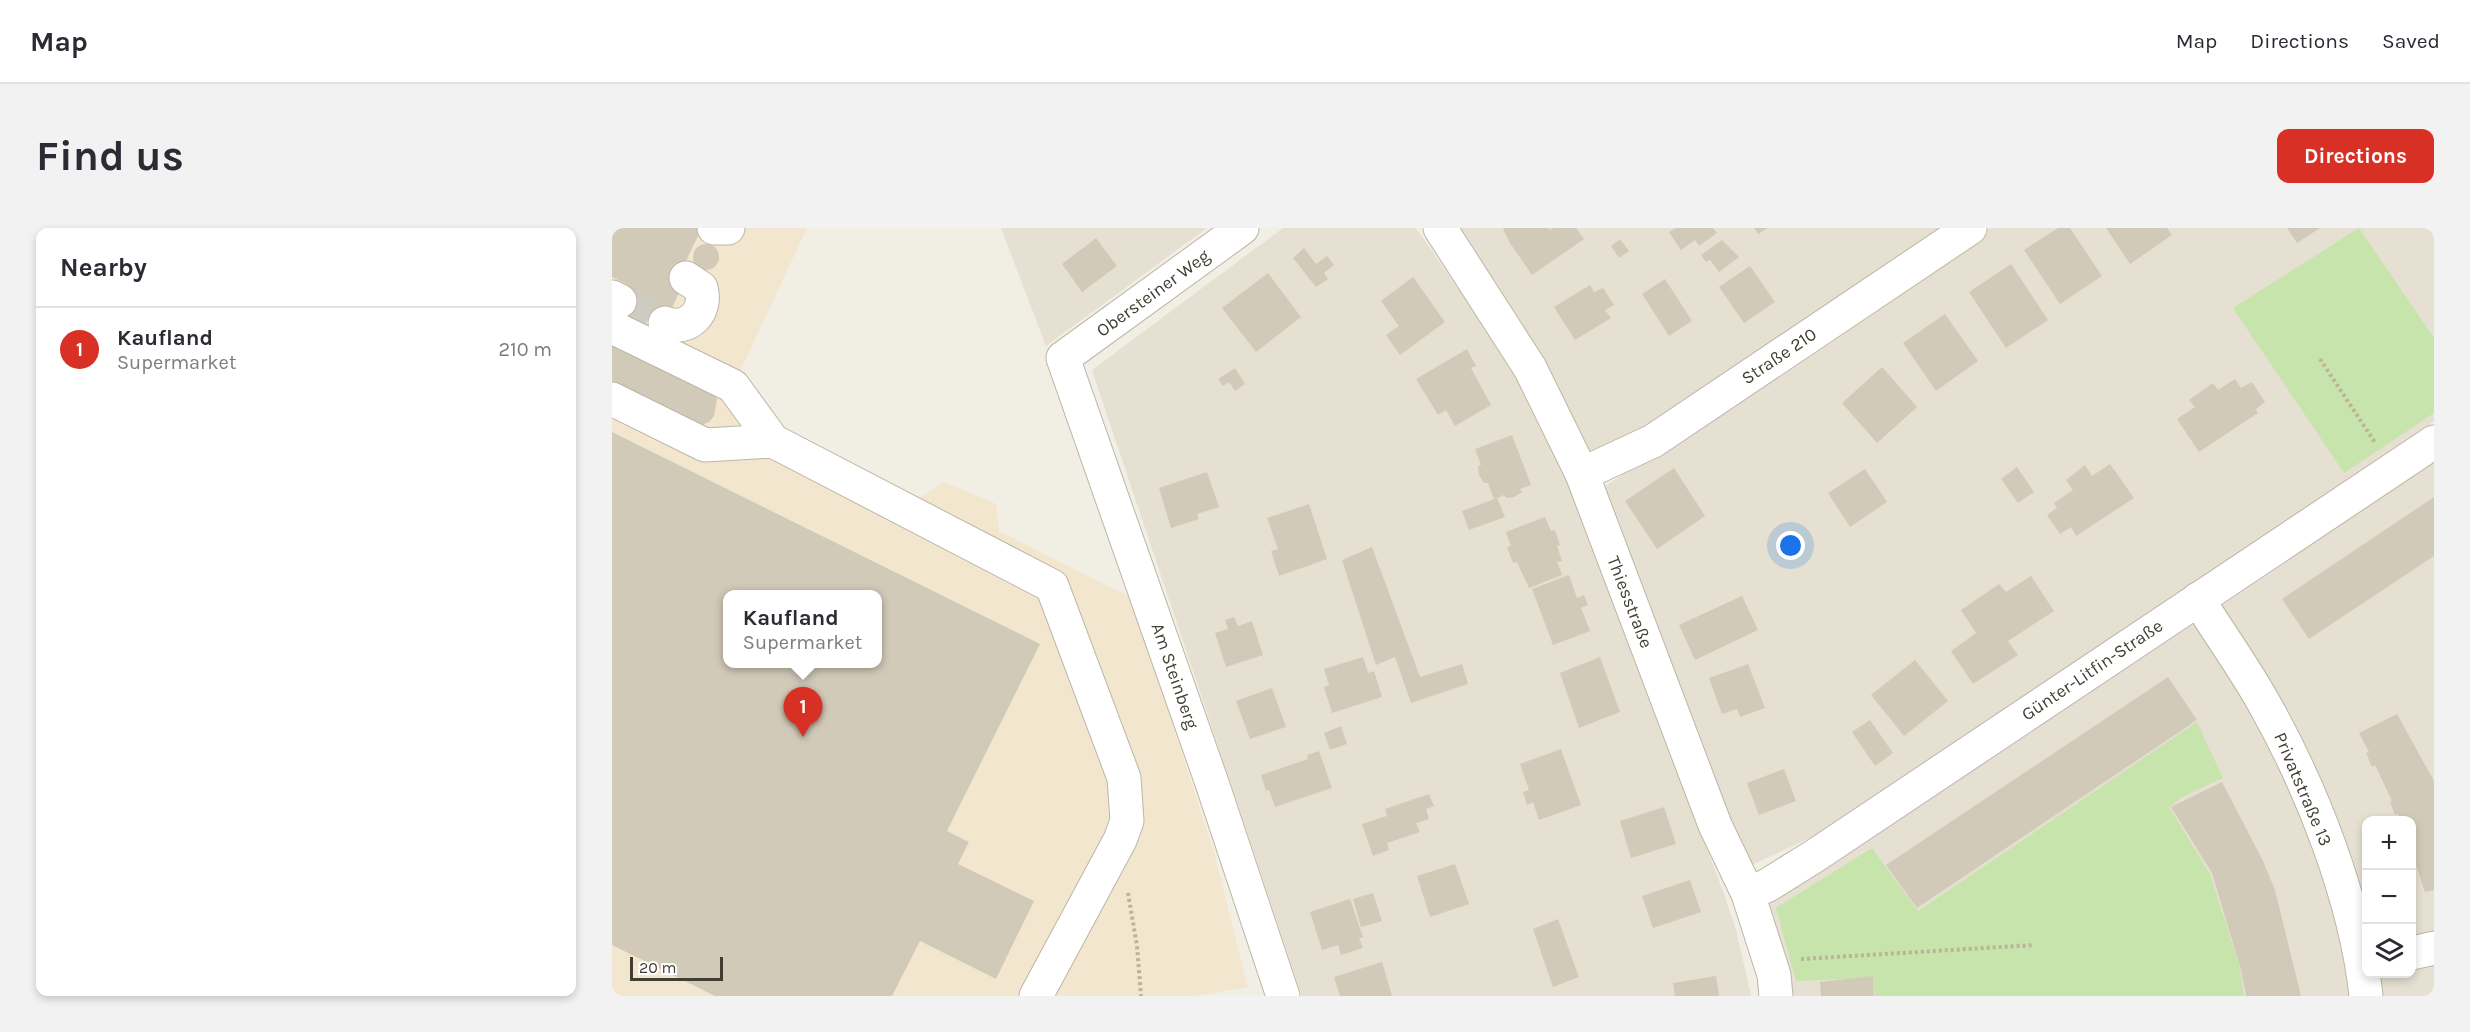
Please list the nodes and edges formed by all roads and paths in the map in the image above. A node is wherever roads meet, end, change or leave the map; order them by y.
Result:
1 (714, 228) edge
2 (728, 228) edge
3 (1242, 228) edge
4 (1440, 228) edge
5 (1970, 228) edge
6 (686, 279) dead end
7 (615, 308) edge
8 (665, 323) tunnel mouth
9 (1064, 358) joint
10 (2320, 359) dead end
11 (612, 399) edge
12 (2372, 439) dead end
13 (773, 441) junction
14 (2434, 442) edge
15 (1582, 474) junction
16 (2198, 599) junction
17 (1127, 887) dead end
18 (1748, 894) junction
19 (2034, 945) dead end
20 (2434, 948) edge
21 (2362, 952) edge
22 (2416, 952) edge
23 (1797, 959) dead end
24 (2365, 978) edge
25 (1036, 996) edge
26 (1141, 996) edge
27 (1282, 996) edge
28 (1776, 996) edge
29 (2366, 996) edge

1 - 2 street
3 - 9 street, Obersteiner Weg
4 - 15 street, Thiesstraße
5 - 15 street, Straße 210
6 - 8 street
7 - 13 street
9 - 27 street, Am Steinberg
10 - 12 path
11 - 13 street
13 - 25 street
14 - 16 street, Günter-Litfin-Straße
15 - 18 street, Thiesstraße
16 - 18 street, Günter-Litfin-Straße
16 - 21 street, Privatstraße 13
17 - 26 path
18 - 28 street, Thiesstraße
19 - 23 path
20 - 22 street
24 - 29 street, Privatstraße 13

